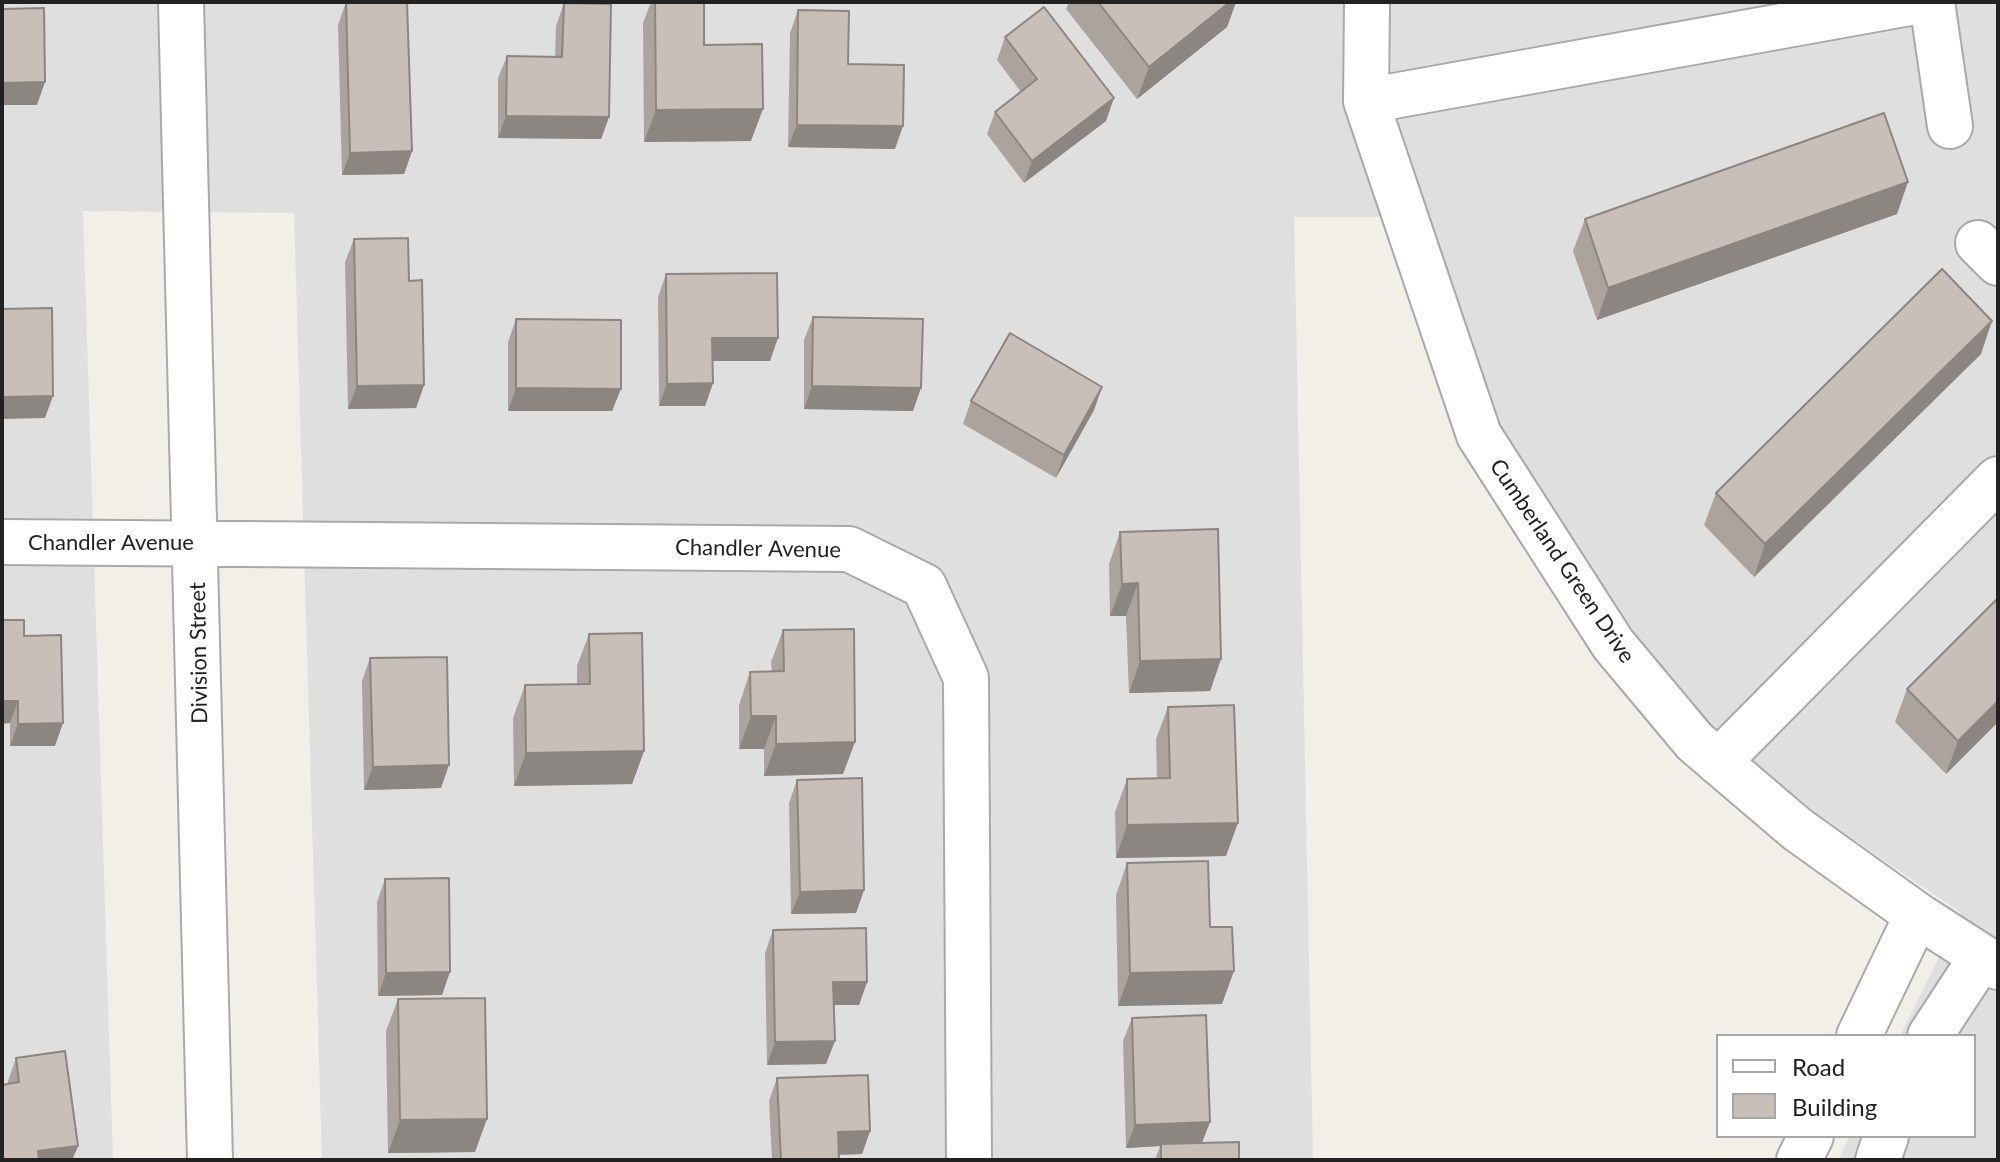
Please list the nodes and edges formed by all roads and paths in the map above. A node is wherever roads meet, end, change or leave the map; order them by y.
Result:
1 (181, 2) edge
2 (1367, 2) edge
3 (1915, 2) edge
4 (1932, 2) edge
5 (1366, 101) junction
6 (1950, 126) dead end
7 (1998, 479) edge
8 (2, 542) edge
9 (197, 543) junction
10 (1718, 762) junction
11 (1917, 915) junction
12 (1990, 963) edge
13 (1860, 1034) edge
14 (1932, 1034) edge
15 (1810, 1138) edge
16 (1885, 1138) edge
17 (210, 1160) edge
18 (969, 1160) edge
19 (1799, 1160) edge
20 (1878, 1160) edge

1 - 9 street, Division Street
2 - 5 street, Cumberland Green Drive
3 - 5 street
4 - 6 street
5 - 10 street, Cumberland Green Drive
7 - 10 street
8 - 9 street, Chandler Avenue
9 - 17 street, Division Street
9 - 18 street, Chandler Avenue
10 - 11 street, Cumberland Green Drive
11 - 12 street, Cumberland Green Drive
11 - 13 street
12 - 14 street
15 - 19 street
16 - 20 street

